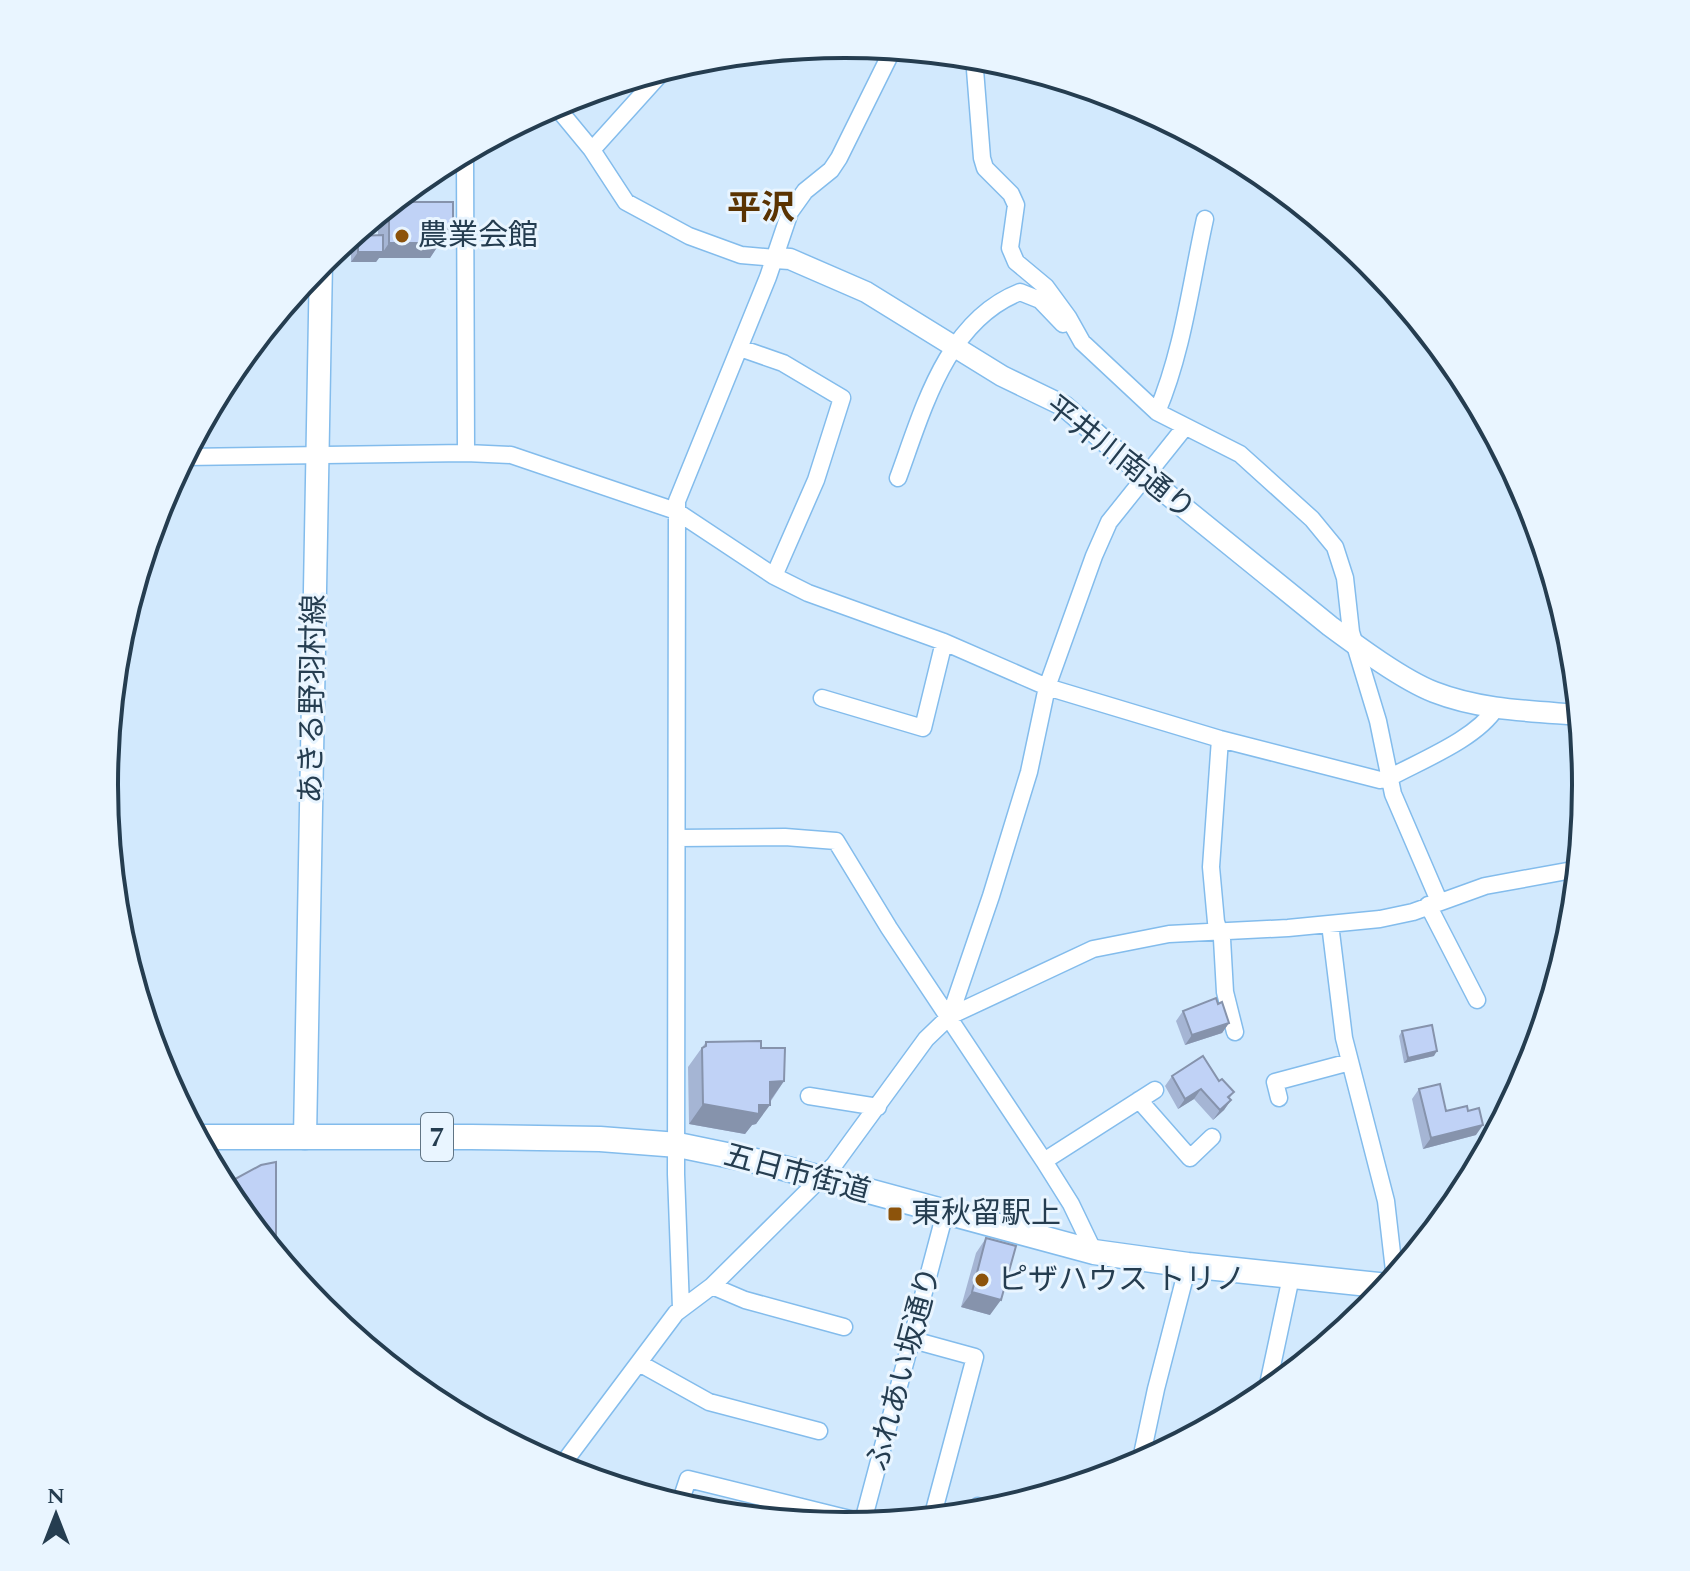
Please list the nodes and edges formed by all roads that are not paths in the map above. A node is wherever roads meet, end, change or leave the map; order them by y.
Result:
1 (888, 60) edge
2 (975, 70) edge
3 (651, 85) edge
4 (563, 115) edge
5 (592, 150) junction
6 (465, 165) edge
7 (1205, 219) dead end
8 (775, 258) junction
9 (321, 282) edge
10 (1082, 342) junction
11 (956, 347) junction
12 (740, 348) junction
13 (1157, 412) junction
14 (1185, 427) junction
15 (466, 453) junction
16 (318, 455) junction
17 (197, 457) edge
18 (1146, 477) junction
19 (898, 478) dead end
20 (676, 511) junction
21 (774, 576) junction
22 (944, 642) junction
23 (1358, 647) junction
24 (1047, 687) junction
25 (822, 698) dead end
26 (1496, 708) junction
27 (1568, 714) edge
28 (1220, 739) junction
29 (1389, 778) junction
30 (677, 838) junction
31 (1567, 871) edge
32 (1434, 903) junction
33 (1330, 924) junction
34 (1219, 932) junction
35 (1477, 1000) dead end
36 (950, 1016) junction
37 (1235, 1032) dead end
38 (1350, 1062) junction
39 (1155, 1090) dead end
40 (809, 1096) dead end
41 (1279, 1098) dead end
42 (1139, 1100) junction
43 (878, 1107) junction
44 (209, 1137) edge
45 (1212, 1137) dead end
46 (305, 1138) junction
47 (678, 1145) junction
48 (1044, 1161) junction
49 (819, 1178) junction
50 (945, 1213) junction
51 (1094, 1252) junction
52 (1188, 1265) junction
53 (1385, 1273) edge
54 (1291, 1277) junction
55 (712, 1286) junction
56 (1372, 1286) edge
57 (681, 1308) junction
58 (844, 1327) dead end
59 (913, 1340) junction
60 (639, 1363) junction
61 (1270, 1375) edge
62 (819, 1431) dead end
63 (1143, 1449) edge
64 (567, 1458) edge
65 (683, 1494) edge
66 (935, 1507) edge
67 (815, 1512) edge
68 (865, 1512) edge

1 - 8 street
2 - 10 street
3 - 5 street
4 - 5 street, 平井川南通り
5 - 8 street, 平井川南通り
6 - 15 street
7 - 13 street
8 - 11 street, 平井川南通り
8 - 12 street
9 - 16 main road, あきる野羽村線
10 - 11 street
10 - 13 street
11 - 18 street, 平井川南通り
11 - 19 street
12 - 20 street
12 - 21 street
13 - 14 street
14 - 18 street
14 - 23 street
15 - 16 street
15 - 20 street
16 - 17 street
16 - 46 main road, あきる野羽村線
18 - 23 street, 平井川南通り
18 - 24 street
20 - 21 street
20 - 30 street
21 - 22 street
22 - 24 street
22 - 25 street
23 - 26 street, 平井川南通り
23 - 29 street
24 - 28 street
24 - 36 street
26 - 27 street, 平井川南通り
26 - 29 street
28 - 29 street
28 - 34 street
29 - 32 street
30 - 36 street
30 - 47 street
31 - 32 street
32 - 33 street
32 - 35 street
33 - 34 street
33 - 38 street
34 - 36 street
34 - 37 street
36 - 43 street
36 - 48 street
38 - 41 street
38 - 53 street
39 - 42 street
40 - 43 street
42 - 45 street
42 - 48 street
43 - 49 street
44 - 46 main road, 五日市街道 / 7
46 - 47 main road, 五日市街道 / 7
47 - 49 main road, 五日市街道 / 7
47 - 57 street
48 - 51 street
49 - 50 main road, 五日市街道 / 7
49 - 55 street
50 - 51 main road, 五日市街道 / 7
50 - 59 street, ふれあい坂通り
51 - 52 main road, 五日市街道 / 7
52 - 54 main road, 五日市街道 / 7
52 - 63 street
54 - 56 main road, 五日市街道 / 7
54 - 61 street
55 - 57 street
55 - 58 street
57 - 60 street
59 - 66 street
59 - 68 street, ふれあい坂通り
60 - 62 street
60 - 64 street
65 - 67 street

